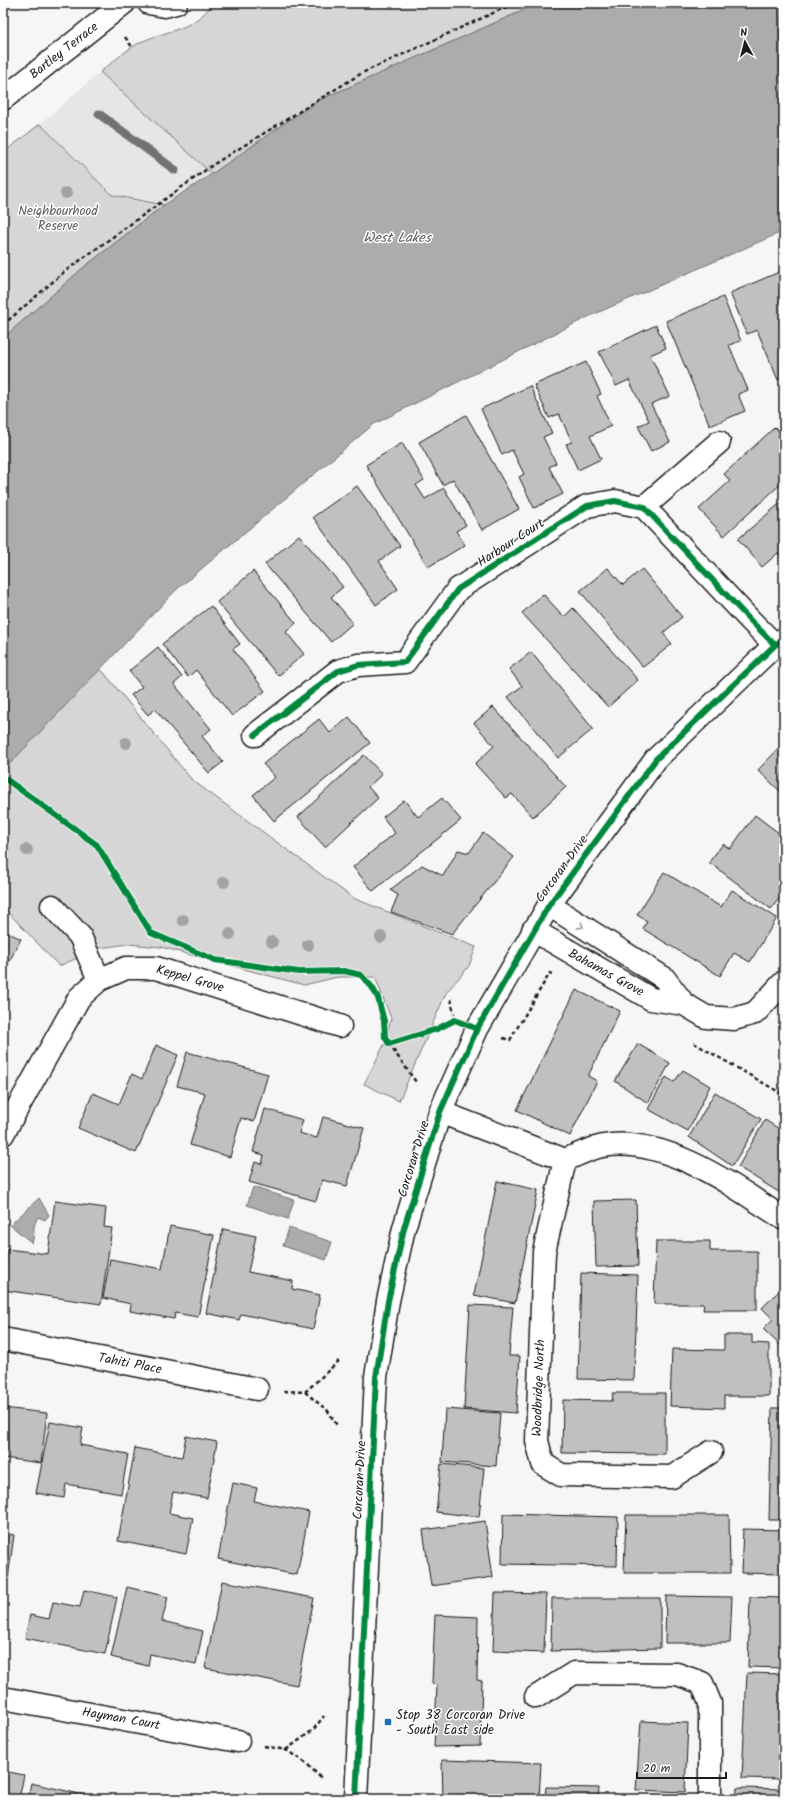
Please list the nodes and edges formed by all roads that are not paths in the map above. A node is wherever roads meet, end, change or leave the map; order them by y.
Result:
1 (124, 3) edge
2 (149, 3) edge
3 (176, 3) edge
4 (7, 88) edge
5 (719, 442) dead end
6 (644, 507) junction
7 (780, 642) edge
8 (255, 735) dead end
9 (549, 905) junction
10 (52, 906) dead end
11 (533, 930) junction
12 (99, 980) junction
13 (784, 982) edge
14 (684, 1004) junction
15 (340, 1026) dead end
16 (440, 1112) junction
17 (3, 1134) edge
18 (566, 1160) junction
19 (784, 1219) edge
20 (3, 1338) edge
21 (257, 1389) road end
22 (710, 1452) dead end
23 (536, 1697) dead end
24 (3, 1698) edge
25 (238, 1741) road end
26 (356, 1799) edge
27 (710, 1799) edge

1 - 4 street, Bartley Terrace
2 - 3 street
5 - 6 street
6 - 7 street
6 - 8 street, Harbour Court
7 - 9 street, Corcoran Drive
9 - 11 street, Corcoran Drive
9 -> 14 street, Bahamas Grove
10 - 12 street
11 - 14 street, Bahamas Grove
11 - 16 street, Corcoran Drive
12 - 15 street, Keppel Grove
12 - 17 street, Keppel Grove
13 - 14 street, Bahamas Grove
16 - 18 street
16 - 26 street, Corcoran Drive
18 - 19 street
18 - 22 street, Woodbridge North
20 - 21 street, Tahiti Place
23 - 27 street
24 - 25 street, Hayman Court

